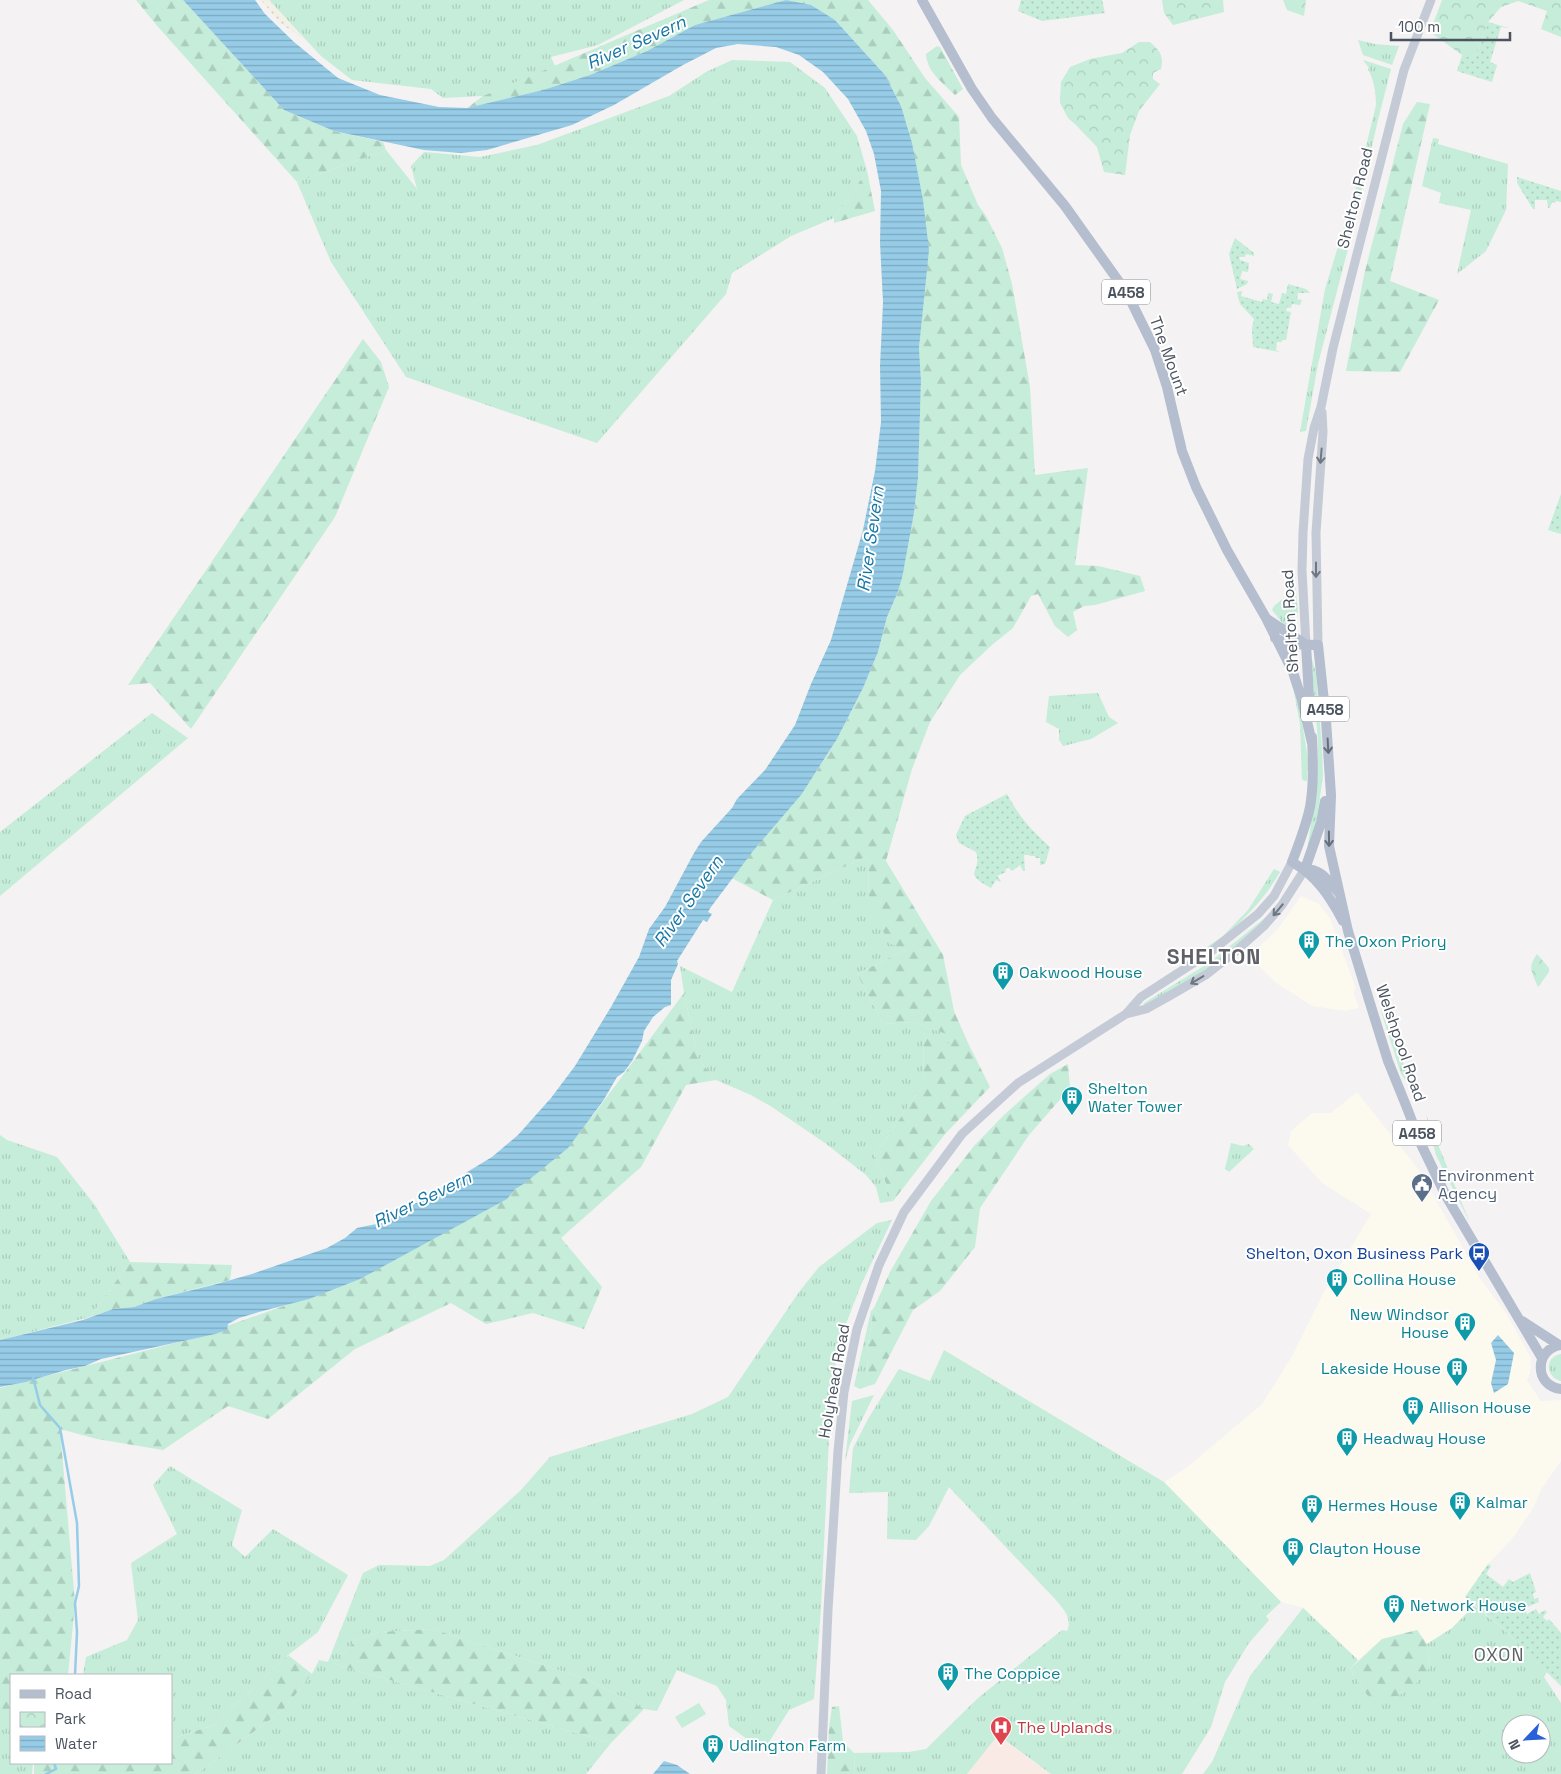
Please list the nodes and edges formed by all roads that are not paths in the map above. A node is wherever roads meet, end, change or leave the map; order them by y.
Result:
1 (922, 0) edge
2 (1430, 0) edge
3 (1321, 407) junction
4 (1266, 618) junction
5 (1276, 638) junction
6 (1306, 645) junction
7 (1318, 645) junction
8 (1312, 743) junction
9 (1329, 773) junction
10 (1292, 862) junction
11 (1305, 869) junction
12 (1342, 897) junction
13 (1348, 931) junction
14 (1126, 1014) junction
15 (1520, 1319) junction
16 (1560, 1345) edge
17 (1542, 1358) junction
18 (1561, 1389) edge
19 (821, 1774) edge

1 - 4 main road, The Mount / A458
2 - 3 main road, Shelton Road
3 - 6 main road, Shelton Road
3 -> 7 main road, Shelton Road
4 - 5 main road, The Mount / A458
4 - 6 main road, The Mount / A458
5 - 6 main road
5 - 8 main road, The Mount / A458
6 - 7 main road
6 - 8 main road, Shelton Road / A458
7 -> 9 main road, Welshpool Road / A458
8 - 10 main road, Shelton Road / A458
9 - 11 main road, A458
9 -> 12 main road, Welshpool Road / A458
10 - 11 main road, Welshpool Road / A458
10 - 14 main road, Holyhead Road
11 - 12 main road, Welshpool Road / A458
11 - 13 main road, Welshpool Road / A458
11 -> 14 main road, Holyhead Road
12 - 13 main road, Welshpool Road / A458
13 - 15 main road, Welshpool Road / A458
14 - 19 main road, Holyhead Road
15 - 16 main road, Welshpool Road / A458
15 - 17 main road, Welshpool Road / A458
16 - 17 main road, Welshpool Road / A458
17 - 18 main road, Welshpool Road / A458

